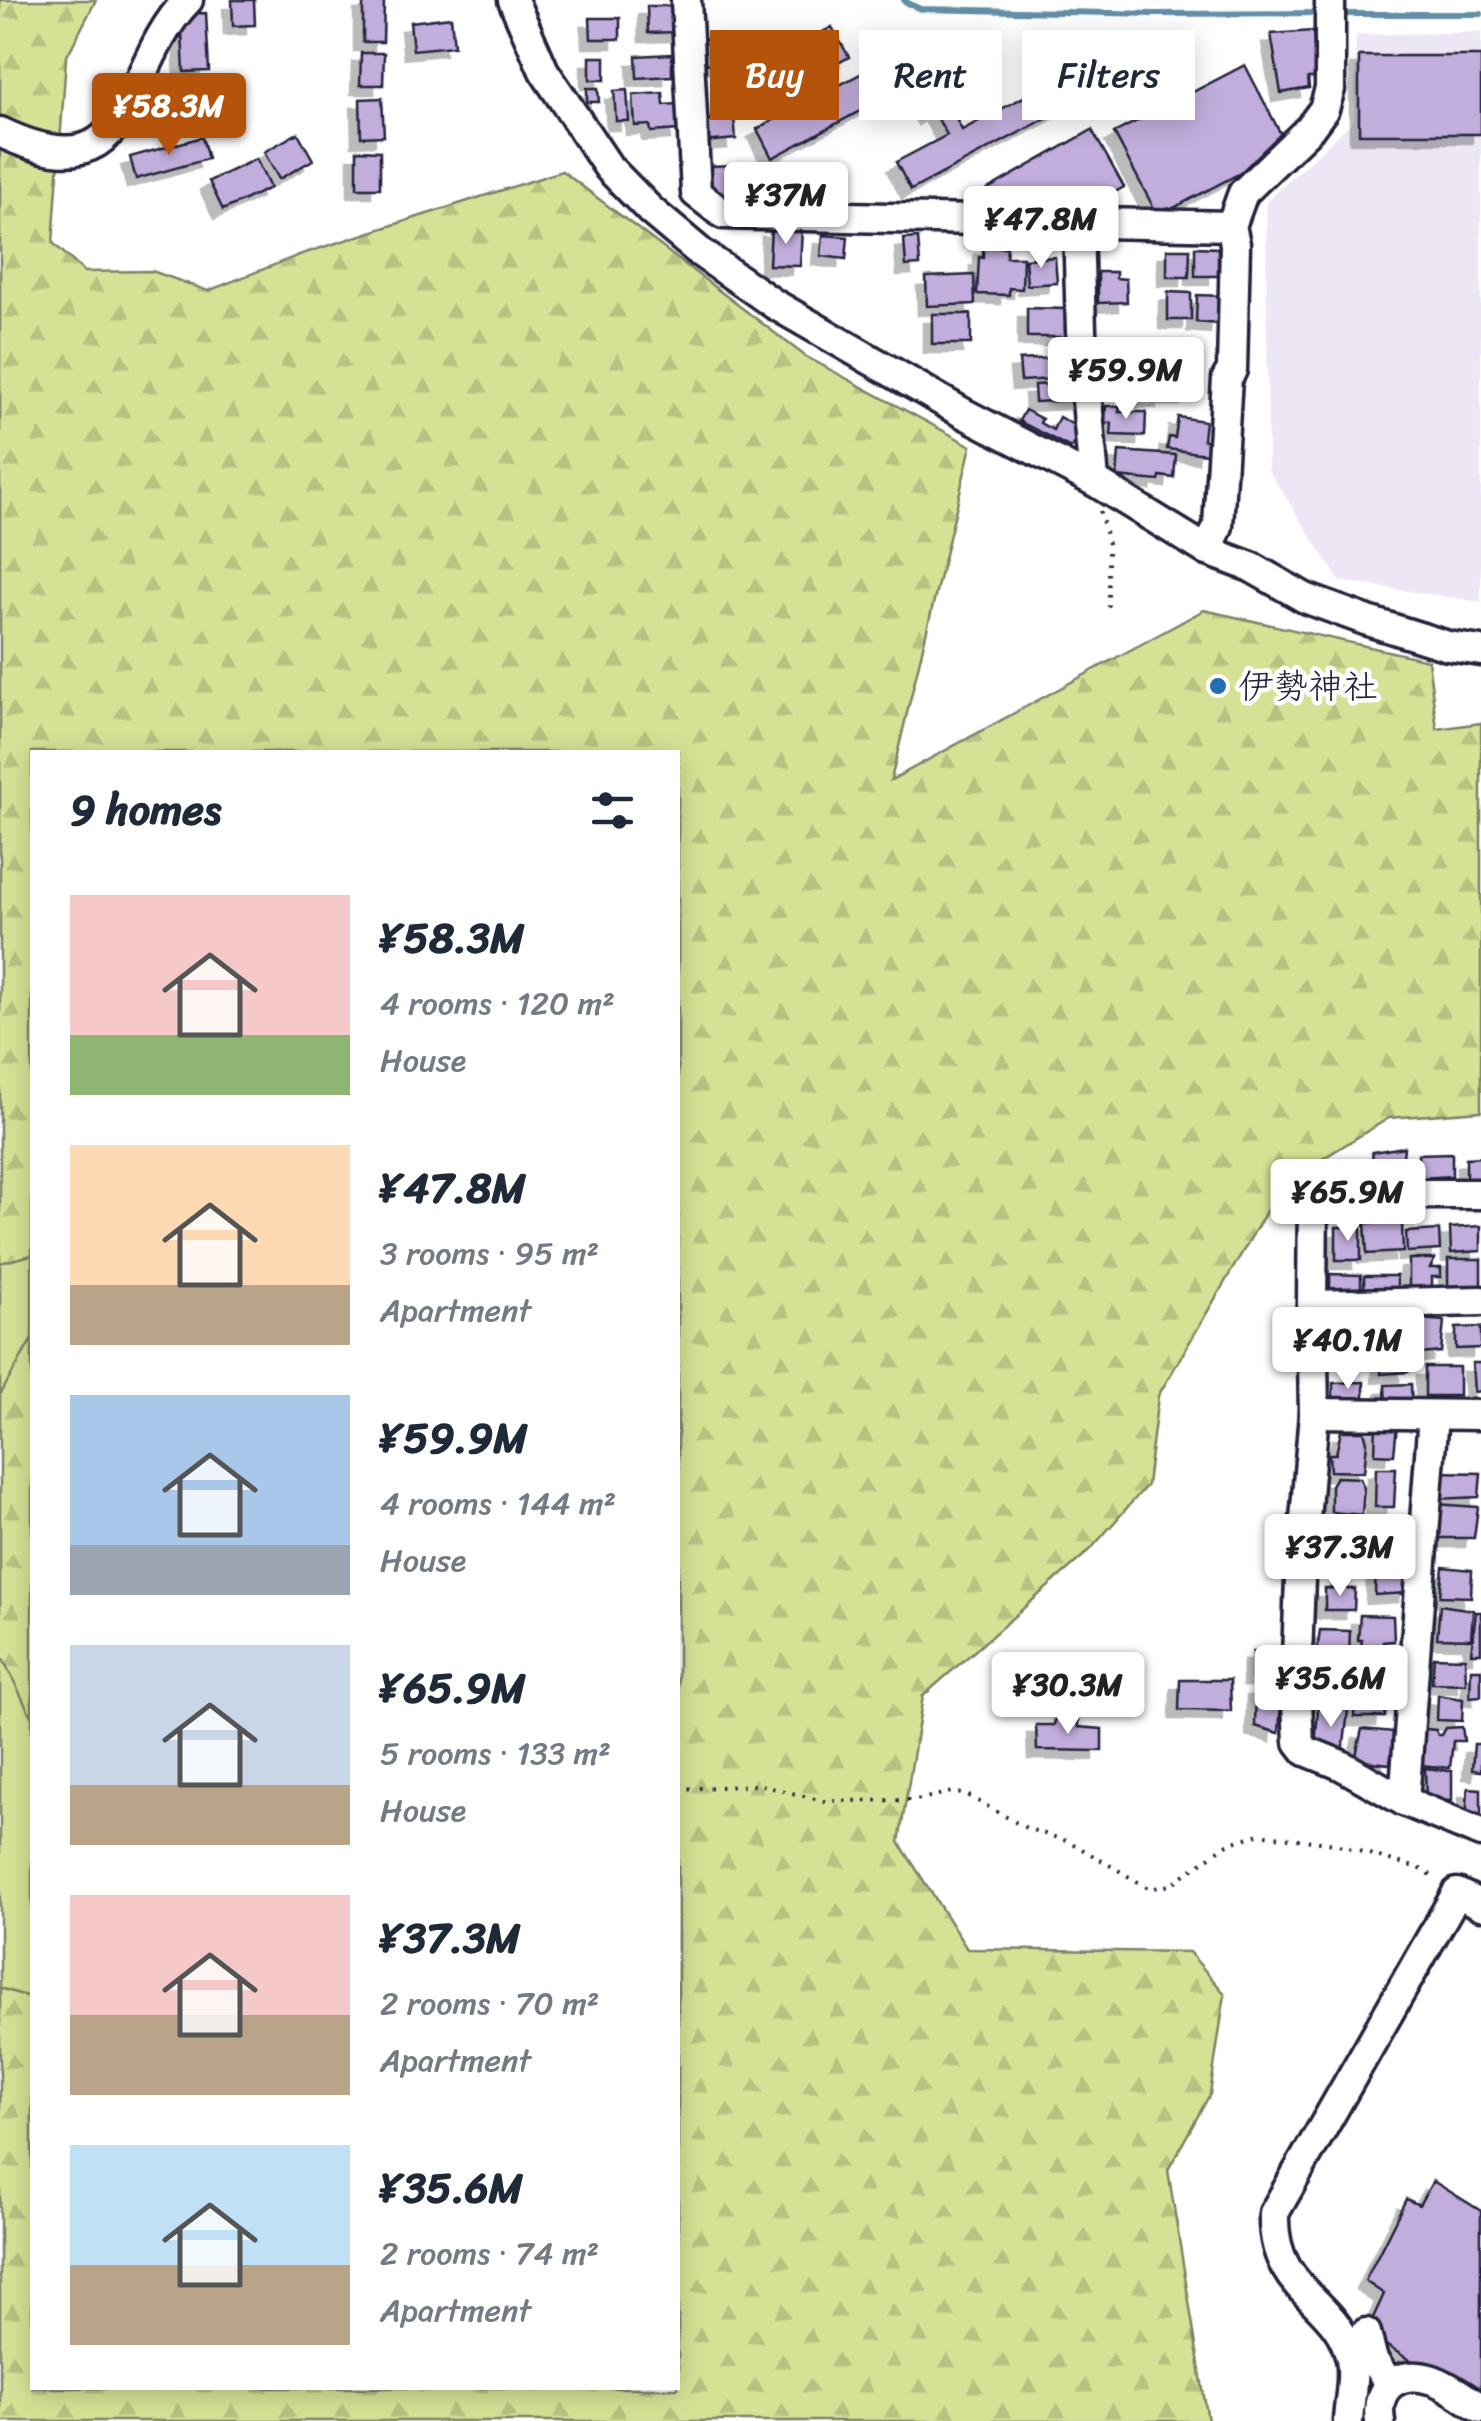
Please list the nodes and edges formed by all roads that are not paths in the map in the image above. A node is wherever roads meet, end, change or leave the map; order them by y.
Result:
1 (188, 0) edge
2 (513, 0) edge
3 (686, 0) edge
4 (1330, 11) edge
5 (0, 132) edge
6 (1078, 224) junction
7 (1231, 226) junction
8 (1094, 482) junction
9 (1208, 551) junction
10 (1481, 651) edge
11 (1481, 1194) edge
12 (1481, 1301) edge
13 (1312, 1306) junction
14 (1314, 1414) junction
15 (1433, 1415) junction
16 (1481, 1415) edge
17 (1404, 1801) junction
18 (1481, 1832) edge
19 (1469, 1899) edge
20 (1366, 2333) dead end
21 (1389, 2383) junction
22 (1481, 2408) edge
23 (1348, 2421) edge
24 (1380, 2421) edge

1 - 5 street
2 - 8 street
3 - 6 street
4 - 7 street
6 - 7 street
6 - 8 street
7 - 9 street
8 - 9 street
9 - 10 street
11 - 13 street
12 - 13 street
13 - 14 street
14 - 15 street
14 - 17 street
15 - 16 street
15 - 17 street
17 - 18 street
19 - 23 street
20 - 21 street
21 - 22 street
21 - 24 street

